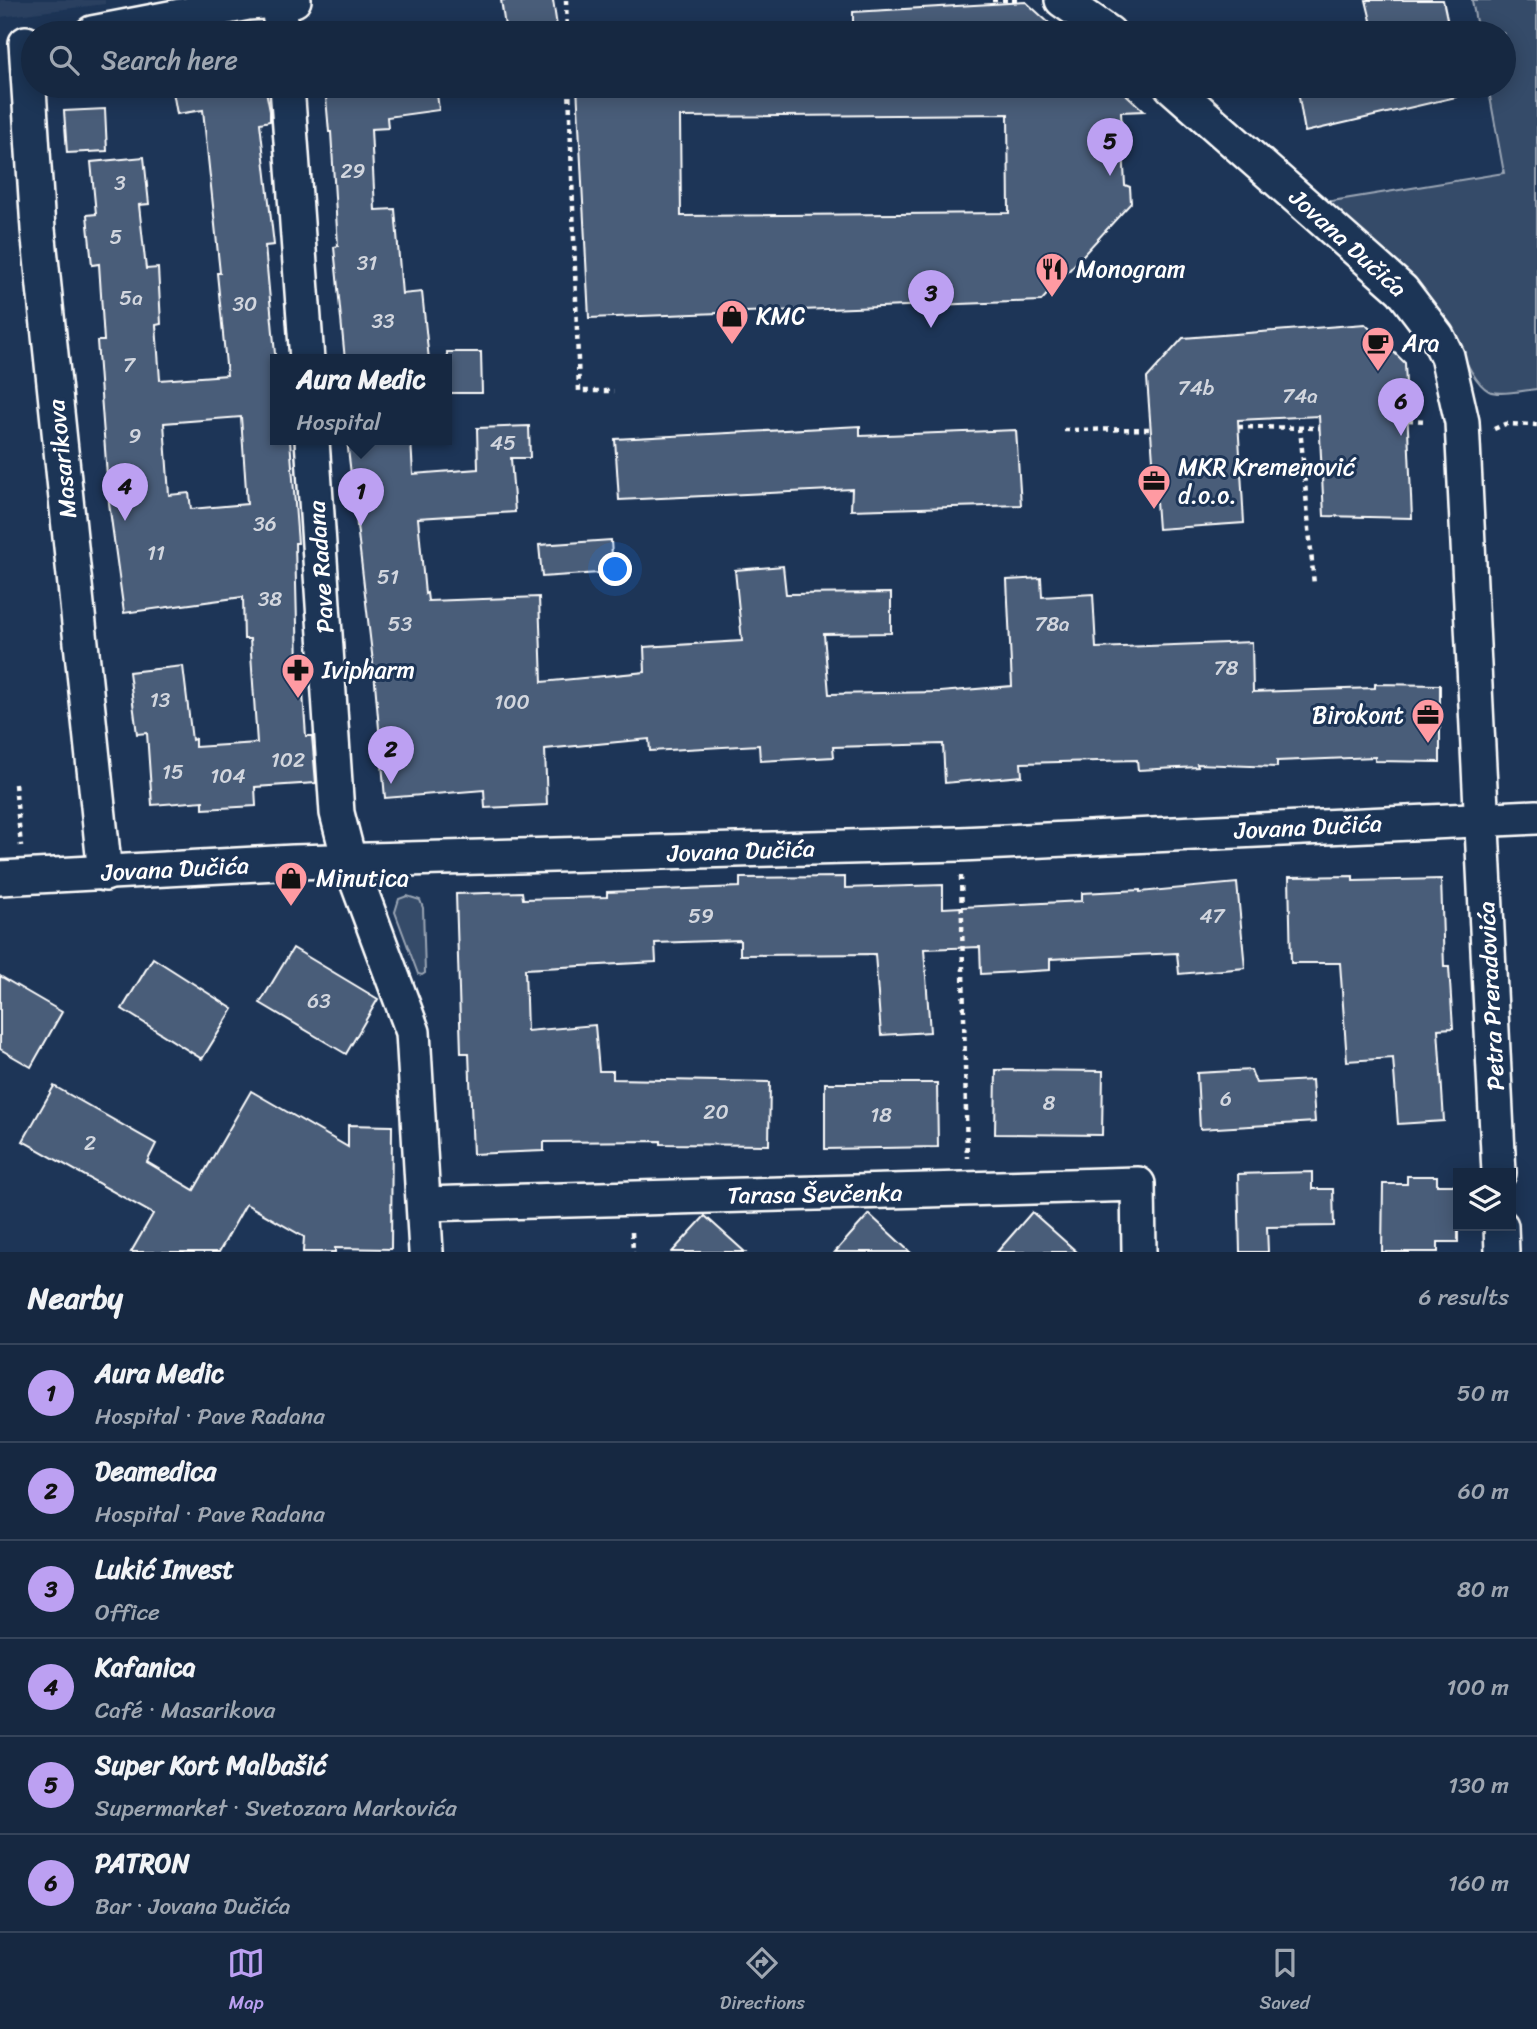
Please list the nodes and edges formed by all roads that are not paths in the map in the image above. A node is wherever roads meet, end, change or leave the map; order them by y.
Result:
1 (1062, 0) edge
2 (1098, 0) edge
3 (282, 9) edge
4 (154, 21) edge
5 (1092, 21) edge
6 (1113, 21) edge
7 (25, 98) edge
8 (288, 98) edge
9 (1184, 98) edge
10 (307, 354) edge
11 (312, 445) edge
12 (1537, 817) edge
13 (1483, 818) junction
14 (349, 860) junction
15 (104, 874) junction
16 (12, 877) edge
17 (1499, 1168) edge
18 (424, 1204) junction
19 (1501, 1231) edge
20 (426, 1252) edge
21 (1139, 1252) edge
22 (1502, 1252) edge

1 - 5 street
2 - 6 street
3 - 4 street
7 - 15 street, Masarikova
8 - 10 street
9 - 13 street, Jovana Dučića
11 - 14 street, Pave Radana
12 - 13 street, Jovana Dučića
13 - 14 street, Jovana Dučića
13 - 17 street, Petra Preradovića
14 - 15 street, Jovana Dučića
14 - 18 street, Pave Radana
15 - 16 street, Jovana Dučića
18 - 20 street, Pave Radana
18 - 21 street, Tarasa Ševčenka
19 - 22 street

